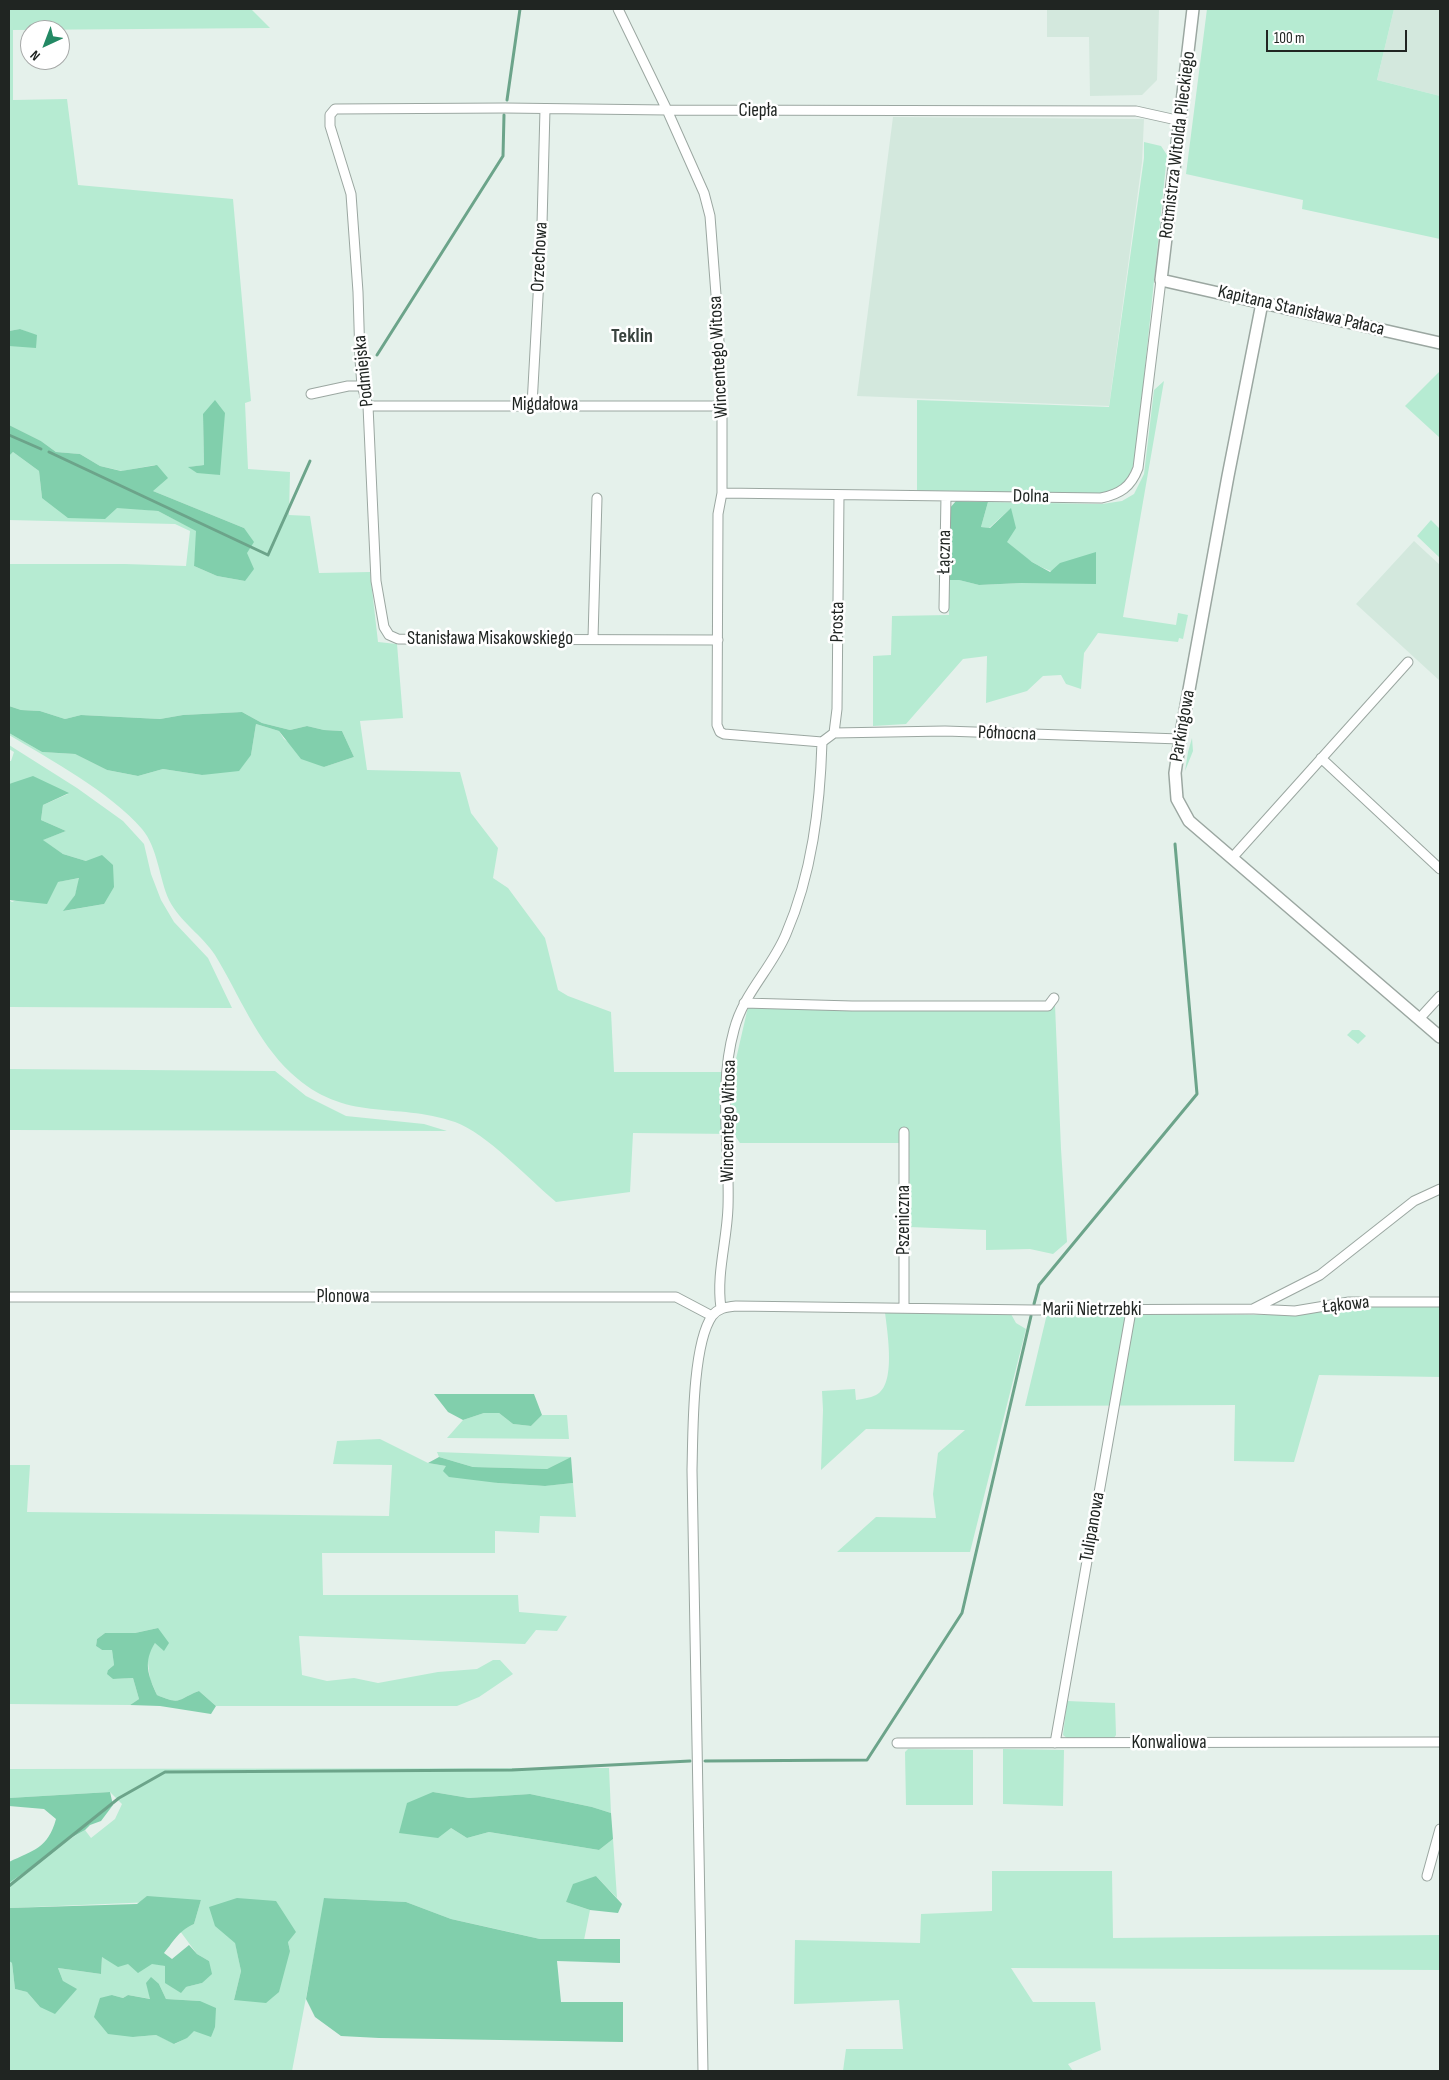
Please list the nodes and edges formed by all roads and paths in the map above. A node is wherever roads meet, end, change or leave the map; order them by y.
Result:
1 (618, 9) edge
2 (1193, 9) edge
3 (335, 109) joint
4 (545, 109) junction
5 (667, 110) junction
6 (1181, 121) junction
7 (1161, 280) junction
8 (1262, 303) junction
9 (1440, 343) edge
10 (362, 386) junction
11 (311, 394) dead end
12 (532, 405) junction
13 (368, 406) junction
14 (722, 406) junction
15 (722, 493) junction
16 (839, 495) junction
17 (946, 496) junction
18 (597, 498) dead end
19 (944, 608) dead end
20 (389, 635) joint
21 (593, 638) junction
22 (718, 640) junction
23 (1408, 662) dead end
24 (834, 733) junction
25 (1180, 739) junction
26 (822, 742) junction
27 (1321, 758) junction
28 (1232, 858) junction
29 (1440, 869) edge
30 (1440, 996) edge
31 (1054, 998) dead end
32 (744, 1003) junction
33 (1419, 1019) junction
34 (1440, 1037) edge
35 (904, 1132) dead end
36 (1440, 1189) edge
37 (9, 1297) edge
38 (1440, 1302) edge
39 (721, 1308) junction
40 (904, 1308) junction
41 (1253, 1309) junction
42 (1131, 1310) junction
43 (712, 1316) junction
44 (1440, 1742) edge
45 (897, 1743) dead end
46 (1055, 1743) junction
47 (1440, 1829) edge
48 (1427, 1876) dead end
49 (703, 2071) edge

1 - 5 street, Wincentego Witosa
2 - 6 street, Rotmistrza Witolda Pileckiego
3 - 4 street, Ciepła
3 - 10 street, Podmiejska
4 - 5 street, Ciepła
4 - 12 street, Orzechowa
5 - 6 street, Ciepła
5 - 14 street, Wincentego Witosa
6 - 7 street, Rotmistrza Witolda Pileckiego
7 - 8 street, Kapitana Stanisława Pałaca
7 - 17 street, Dolna
8 - 9 street, Kapitana Stanisława Pałaca
8 - 25 street, Parkingowa
10 - 11 street
10 - 13 street, Podmiejska
12 - 13 street, Migdałowa
12 - 14 street, Migdałowa
13 - 20 street, Podmiejska
14 - 15 street, Wincentego Witosa
15 - 16 street, Dolna
15 - 22 street, Wincentego Witosa
16 - 17 street, Dolna
16 - 24 street, Prosta
17 - 19 street, Łączna
18 - 21 street, Stanisława Misakowskiego
20 - 21 street, Stanisława Misakowskiego
21 - 22 street, Stanisława Misakowskiego
22 - 26 street, Wincentego Witosa
23 - 27 street
24 - 25 street, Północna
24 - 26 street
25 - 28 street, Parkingowa
26 - 32 street, Wincentego Witosa
27 - 28 street
27 - 29 street
28 - 33 street, Parkingowa
30 - 33 street
31 - 32 street
32 - 39 street, Wincentego Witosa
33 - 34 street, Parkingowa
35 - 40 street, Pszeniczna
36 - 41 street, Marii Nietrzebki
37 - 43 street, Plonowa
38 - 41 street, Łąkowa
39 - 40 street, Marii Nietrzebki
39 - 43 street
40 - 42 street, Marii Nietrzebki
41 - 42 street, Marii Nietrzebki
42 - 46 street, Tulipanowa
43 - 49 street
44 - 46 street, Konwaliowa
45 - 46 street, Konwaliowa
47 - 48 street

